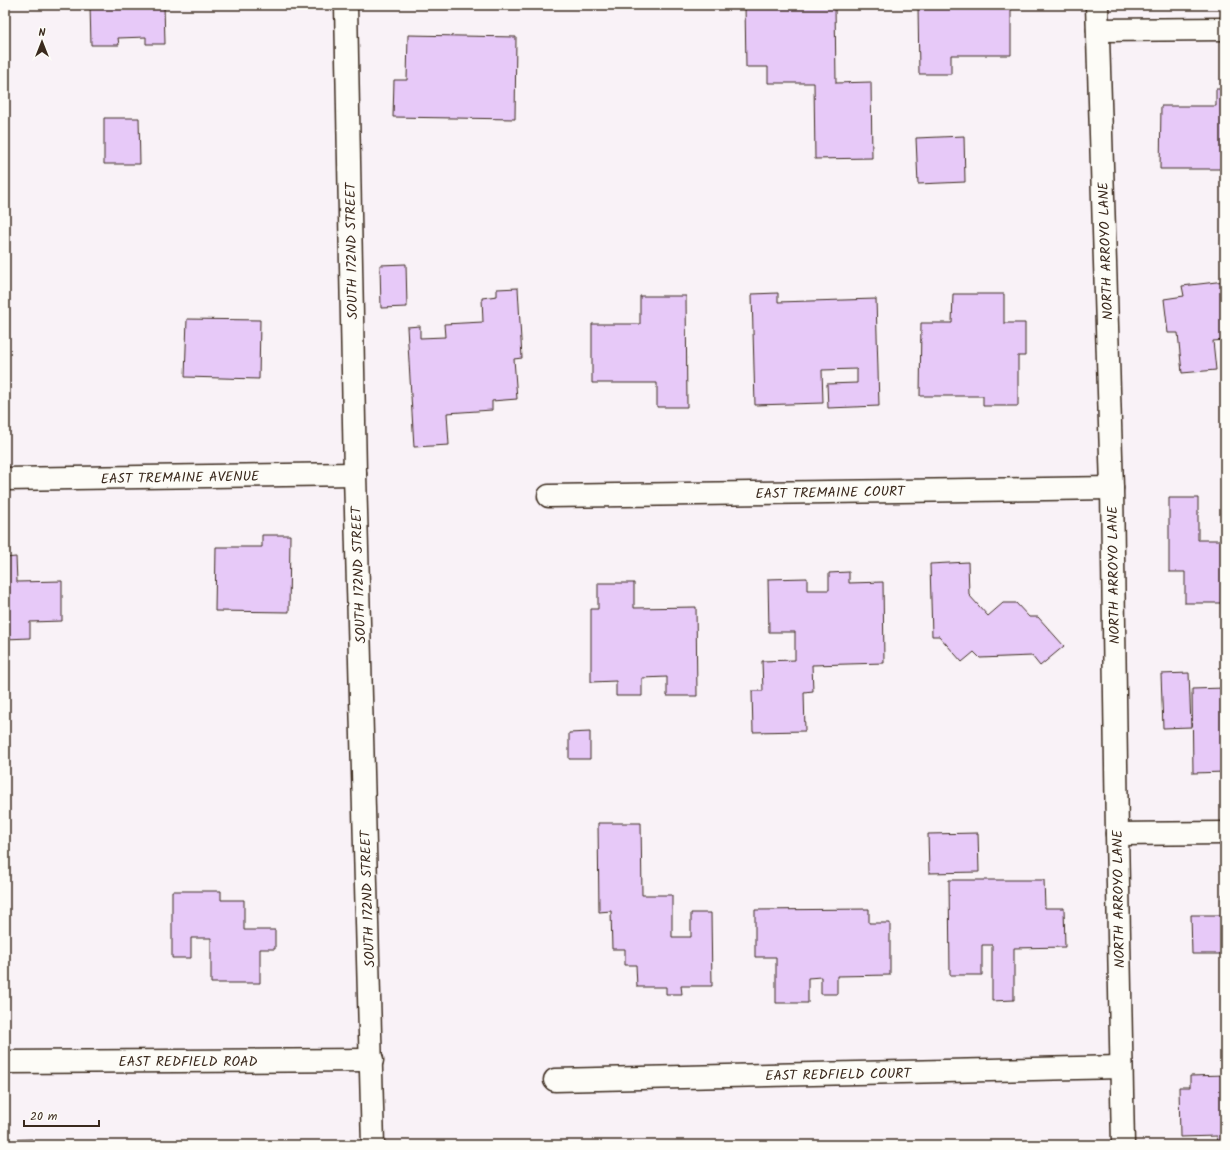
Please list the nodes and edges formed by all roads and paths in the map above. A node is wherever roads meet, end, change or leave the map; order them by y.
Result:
1 (346, 5) edge
2 (1097, 5) edge
3 (1225, 29) edge
4 (1098, 30) junction
5 (355, 474) junction
6 (5, 479) edge
7 (1112, 488) junction
8 (549, 496) dead end
9 (1225, 833) edge
10 (1116, 834) junction
11 (372, 1060) junction
12 (5, 1062) edge
13 (1121, 1067) junction
14 (555, 1080) dead end
15 (373, 1145) edge
16 (1123, 1145) edge

1 - 5 street, SOUTH 172ND STREET
2 - 4 street, NORTH ARROYO LANE
3 - 4 street
4 - 7 street, NORTH ARROYO LANE
5 - 6 street, EAST TREMAINE AVENUE
5 - 11 street, SOUTH 172ND STREET
7 - 8 street, EAST TREMAINE COURT
7 - 10 street, NORTH ARROYO LANE
9 - 10 street
10 - 13 street, NORTH ARROYO LANE
11 - 12 street, EAST REDFIELD ROAD
11 - 15 street, SOUTH 172ND STREET
13 - 14 street, EAST REDFIELD COURT
13 - 16 street, NORTH ARROYO LANE

